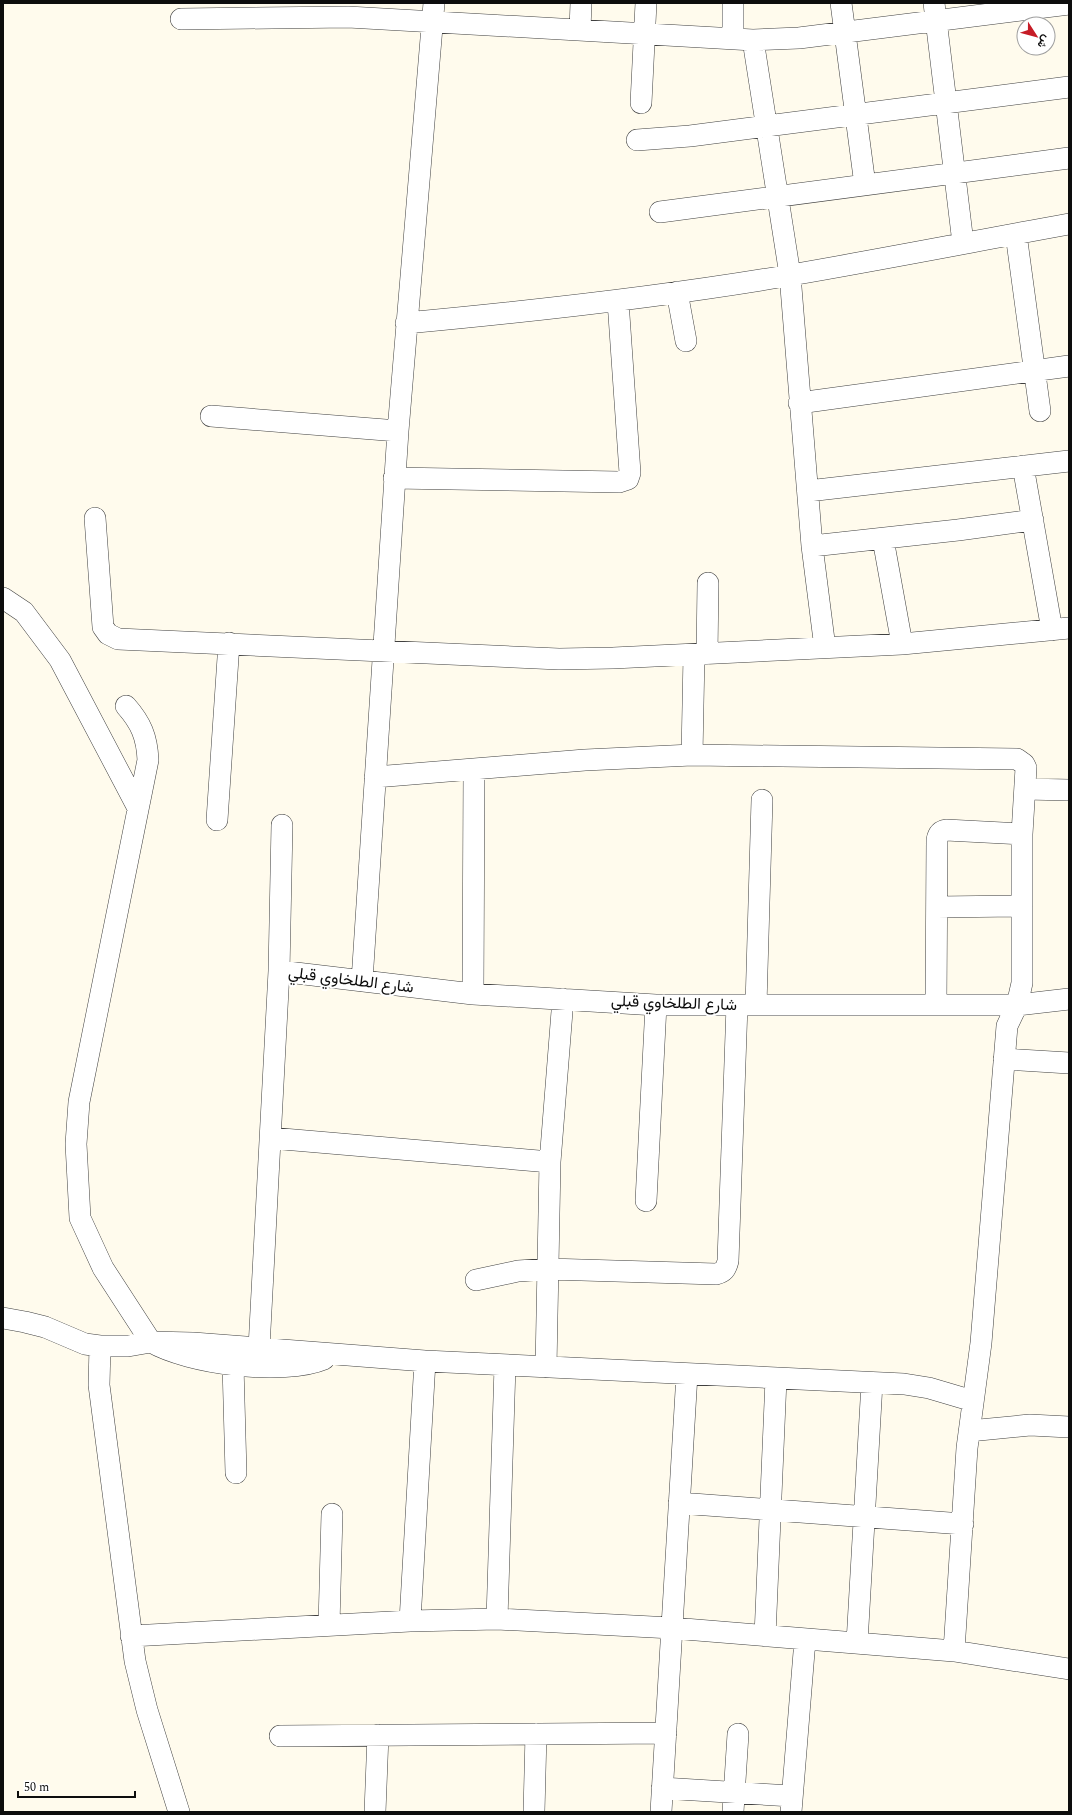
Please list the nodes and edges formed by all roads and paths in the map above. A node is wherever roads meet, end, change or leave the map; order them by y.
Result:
1 (581, 3) edge
2 (646, 3) edge
3 (732, 3) edge
4 (841, 3) edge
5 (1069, 4) edge
6 (433, 12) edge
7 (935, 12) edge
8 (181, 19) dead end
9 (580, 30) junction
10 (645, 33) junction
11 (845, 33) junction
12 (743, 40) junction
13 (1069, 87) edge
14 (641, 103) dead end
15 (946, 104) junction
16 (856, 115) junction
17 (766, 125) junction
18 (637, 140) dead end
19 (1069, 158) edge
20 (955, 173) junction
21 (865, 185) junction
22 (777, 197) junction
23 (660, 212) dead end
24 (1069, 224) edge
25 (1016, 234) junction
26 (963, 243) junction
27 (790, 275) junction
28 (677, 292) junction
29 (618, 301) junction
30 (406, 323) junction
31 (686, 341) dead end
32 (1069, 366) edge
33 (1034, 371) junction
34 (800, 403) junction
35 (1040, 411) dead end
36 (211, 416) dead end
37 (398, 431) junction
38 (1069, 460) edge
39 (1023, 466) junction
40 (394, 478) junction
41 (808, 491) junction
42 (95, 518) dead end
43 (1033, 520) junction
44 (884, 538) junction
45 (812, 546) junction
46 (708, 583) dead end
47 (3, 598) edge
48 (1060, 629) edge
49 (230, 643) junction
50 (902, 644) junction
51 (825, 648) junction
52 (383, 651) junction
53 (700, 654) junction
54 (126, 706) dead end
55 (692, 755) junction
56 (474, 770) junction
57 (375, 777) junction
58 (1024, 789) junction
59 (1069, 790) edge
60 (762, 800) dead end
61 (138, 808) junction
62 (217, 820) dead end
63 (282, 825) dead end
64 (1022, 834) junction
65 (1022, 906) junction
66 (936, 907) junction
67 (279, 971) junction
68 (362, 981) junction
69 (473, 994) junction
70 (563, 999) junction
71 (1069, 999) edge
72 (656, 1004) junction
73 (746, 1005) junction
74 (936, 1005) junction
75 (1017, 1005) junction
76 (1004, 1059) junction
77 (1069, 1063) edge
78 (272, 1138) junction
79 (550, 1162) junction
80 (646, 1200) dead end
81 (548, 1269) junction
82 (476, 1280) dead end
83 (3, 1318) edge
84 (151, 1342) junction
85 (100, 1346) junction
86 (259, 1348) junction
87 (334, 1354) junction
88 (424, 1361) junction
89 (233, 1364) junction
90 (505, 1366) junction
91 (546, 1367) junction
92 (687, 1374) junction
93 (776, 1379) junction
94 (872, 1383) junction
95 (973, 1401) junction
96 (1069, 1427) edge
97 (969, 1431) junction
98 (236, 1473) dead end
99 (679, 1503) junction
100 (770, 1510) junction
101 (332, 1514) dead end
102 (864, 1517) junction
103 (963, 1524) junction
104 (497, 1619) junction
105 (410, 1621) junction
106 (329, 1625) junction
107 (672, 1628) junction
108 (131, 1636) junction
109 (764, 1636) junction
110 (806, 1640) junction
111 (856, 1643) junction
112 (954, 1651) junction
113 (1069, 1669) edge
114 (666, 1733) junction
115 (536, 1734) junction
116 (738, 1734) dead end
117 (378, 1735) junction
118 (280, 1736) dead end
119 (662, 1788) junction
120 (734, 1802) edge
121 (792, 1804) edge
122 (179, 1812) edge
123 (375, 1812) edge
124 (534, 1812) edge
125 (661, 1812) edge

1 - 9 street
2 - 10 street
3 - 12 street
4 - 11 street
5 - 7 street
6 - 8 street
6 - 9 street
6 - 30 street
7 - 11 street
7 - 15 street
9 - 10 street
10 - 12 street
10 - 14 street
11 - 12 street
11 - 16 street
12 - 17 street
13 - 15 street
15 - 16 street
15 - 20 street
16 - 17 street
16 - 21 street
17 - 18 street
17 - 22 street
19 - 20 street
20 - 21 street
20 - 26 street
21 - 22 street
22 - 23 street
22 - 27 street
24 - 25 street
25 - 26 street
25 - 33 street
26 - 27 street
27 - 28 street
27 - 34 street
28 - 29 street
28 - 31 street
29 - 30 street
29 - 40 street
30 - 37 street
32 - 33 street
33 - 34 street
33 - 35 street
34 - 41 street
36 - 37 street
37 - 40 street
38 - 39 street
39 - 41 street
39 - 43 street
40 - 52 street
41 - 45 street
42 - 49 street
43 - 44 street
43 - 48 street
44 - 45 street
44 - 50 street
45 - 51 street
46 - 53 street
47 - 61 street
48 - 50 street
49 - 52 street
49 - 62 street
50 - 51 street
51 - 53 street
52 - 53 street
52 - 57 street
53 - 55 street
54 - 61 street
55 - 56 street
55 - 58 street
56 - 57 street
56 - 69 street
57 - 68 street
58 - 59 street
58 - 64 street
60 - 73 street
61 - 84 street
63 - 67 street
64 - 65 street
64 - 66 street
65 - 66 street
65 - 75 street
66 - 74 street
67 - 68 street, شارع الطلخاوي قبلي
67 - 78 street
68 - 69 street, شارع الطلخاوي قبلي
69 - 70 street, شارع الطلخاوي قبلي
70 - 72 street, شارع الطلخاوي قبلي
70 - 79 street
71 - 75 street, شارع الطلخاوي قبلي
72 - 73 street, شارع الطلخاوي قبلي
72 - 80 street
73 - 74 street, شارع الطلخاوي قبلي
73 - 81 street
74 - 75 street, شارع الطلخاوي قبلي
75 - 76 street
76 - 77 street
76 - 95 street
78 - 79 street
78 - 86 street
79 - 81 street
81 - 82 street
81 - 91 street
83 - 85 street
84 - 85 street
84 - 86 street
84 - 89 street
85 - 108 street
86 - 87 street
87 - 88 street
87 - 89 street
88 - 90 street
88 - 105 street
89 - 98 street
90 - 91 street
90 - 104 street
91 - 92 street
92 - 93 street
92 - 99 street
93 - 94 street
93 - 100 street
94 - 95 street
94 - 102 street
95 - 97 street
96 - 97 street
97 - 103 street
99 - 100 street
99 - 107 street
100 - 102 street
100 - 109 street
101 - 106 street
102 - 103 street
102 - 111 street
103 - 112 street
104 - 105 street
104 - 107 street
105 - 106 street
106 - 108 street
107 - 109 street
107 - 114 street
108 - 122 street
109 - 110 street
110 - 111 street
110 - 121 street
111 - 112 street
112 - 113 street
114 - 115 street
114 - 119 street
115 - 117 street
115 - 124 street
116 - 120 street
117 - 118 street
117 - 123 street
119 - 120 street
119 - 125 street
120 - 121 street

